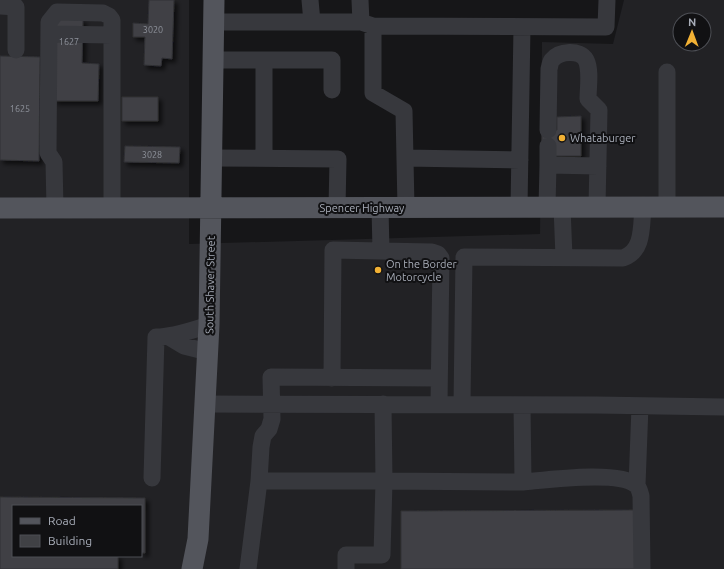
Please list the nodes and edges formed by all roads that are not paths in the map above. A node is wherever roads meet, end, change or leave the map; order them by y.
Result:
1 (214, 0) edge
2 (310, 0) edge
3 (360, 0) edge
4 (607, 0) edge
5 (0, 6) edge
6 (214, 22) junction
7 (312, 22) junction
8 (367, 24) junction
9 (522, 27) junction
10 (16, 50) dead end
11 (214, 60) junction
12 (264, 60) junction
13 (667, 72) dead end
14 (332, 90) dead end
15 (212, 158) junction
16 (264, 158) junction
17 (405, 158) junction
18 (520, 160) junction
19 (548, 165) junction
20 (598, 166) junction
21 (519, 207) junction
22 (555, 207) junction
23 (597, 207) junction
24 (643, 207) junction
25 (667, 207) junction
26 (724, 207) edge
27 (0, 208) edge
28 (55, 208) junction
29 (112, 208) junction
30 (212, 208) junction
31 (337, 208) junction
32 (380, 208) junction
33 (406, 208) junction
34 (380, 251) junction
35 (564, 257) junction
36 (209, 325) junction
37 (169, 337) junction
38 (208, 352) junction
39 (332, 378) junction
40 (439, 378) junction
41 (205, 404) junction
42 (271, 404) junction
43 (383, 404) junction
44 (439, 404) junction
45 (462, 404) junction
46 (522, 405) junction
47 (640, 406) junction
48 (724, 407) edge
49 (152, 478) dead end
50 (259, 481) junction
51 (384, 481) junction
52 (523, 482) junction
53 (637, 485) junction
54 (192, 569) edge
55 (248, 569) edge
56 (346, 569) edge
57 (642, 569) edge

1 - 6 main road, South Shaver Street
2 - 7 lane
3 - 8 lane
4 - 9 lane
5 - 10 lane
6 - 7 lane
6 - 11 main road, South Shaver Street
7 - 8 lane
8 - 9 lane
8 - 17 lane
9 - 18 lane
11 - 12 lane
11 - 15 main road, South Shaver Street
12 - 14 lane
12 - 16 lane
13 - 25 lane
15 - 16 lane
15 - 30 main road, South Shaver Street
16 - 31 lane
17 - 18 lane
17 - 33 lane
18 - 21 lane
19 - 20 lane
19 - 20 lane
19 - 22 lane
20 - 23 lane
21 - 22 main road, Spencer Highway
21 - 33 main road, Spencer Highway
22 - 23 main road, Spencer Highway
22 - 35 lane
23 - 24 main road, Spencer Highway
24 - 25 main road, Spencer Highway
24 - 35 lane
25 - 26 main road, Spencer Highway
27 - 28 main road, Spencer Highway
28 - 29 main road, Spencer Highway
28 - 29 lane
29 - 30 main road, Spencer Highway
30 - 31 main road, Spencer Highway
30 - 36 main road, South Shaver Street
31 - 32 main road, Spencer Highway
32 - 33 main road, Spencer Highway
32 - 34 lane
34 - 39 lane
34 - 40 lane
35 - 45 lane
36 - 37 lane
36 - 38 main road, South Shaver Street
37 - 38 lane
37 - 49 lane
38 - 41 main road, South Shaver Street
39 - 40 lane
39 - 42 lane
40 - 44 lane
41 - 42 lane
41 - 54 main road, South Shaver Street
42 - 43 lane
42 - 50 lane
43 - 44 lane
43 - 51 lane
44 - 45 lane
45 - 46 lane
46 - 47 lane
46 - 52 lane
47 - 48 lane
47 - 53 lane
50 - 51 lane
50 - 55 lane
51 - 52 lane
51 - 56 lane
52 - 53 lane
53 - 57 lane

